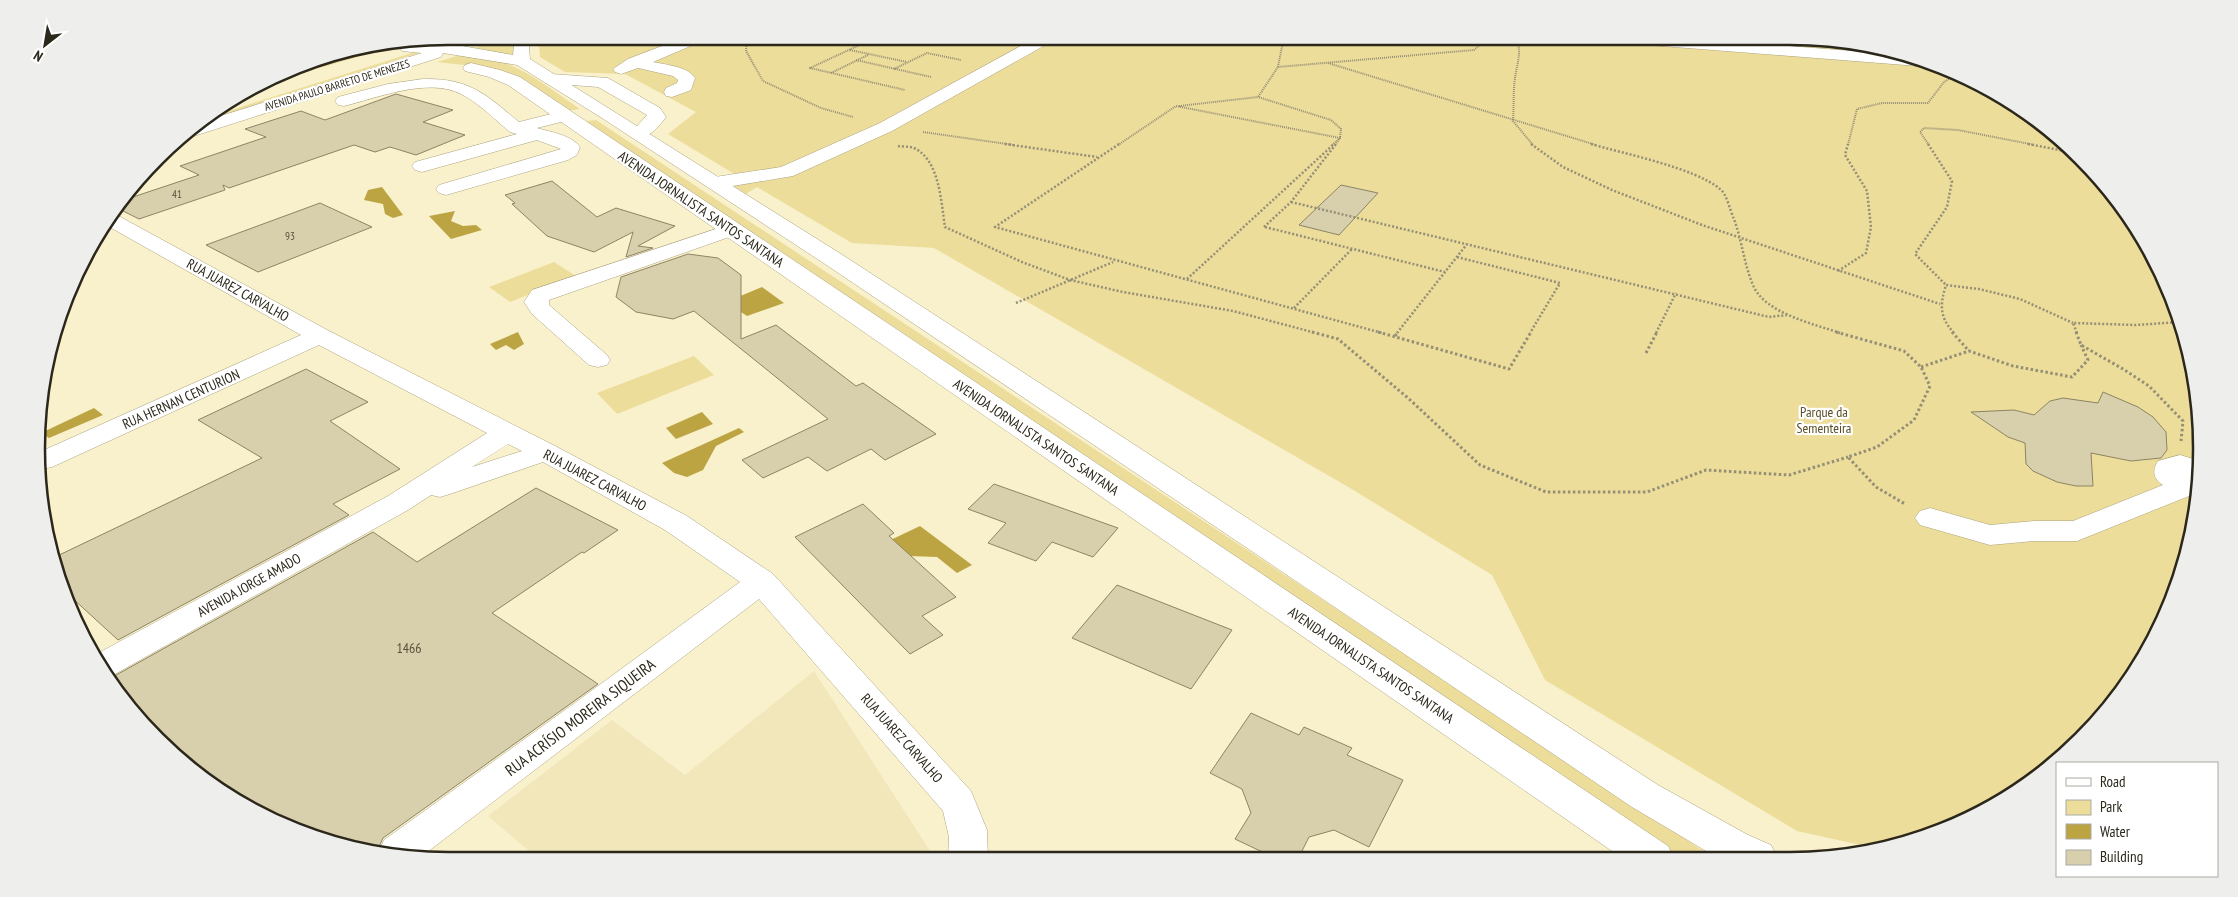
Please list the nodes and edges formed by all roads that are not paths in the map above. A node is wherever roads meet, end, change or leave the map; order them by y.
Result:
1 (444, 45) edge
2 (473, 45) edge
3 (679, 45) edge
4 (1035, 45) edge
5 (1713, 45) edge
6 (425, 46) edge
7 (524, 49) edge
8 (1895, 59) edge
9 (402, 66) junction
10 (551, 78) junction
11 (672, 92) dead end
12 (250, 98) edge
13 (344, 101) dead end
14 (608, 114) junction
15 (563, 116) junction
16 (204, 127) edge
17 (516, 128) junction
18 (537, 134) junction
19 (639, 134) junction
20 (422, 166) dead end
21 (786, 172) junction
22 (715, 183) junction
23 (446, 189) dead end
24 (747, 203) junction
25 (115, 221) edge
26 (731, 230) junction
27 (320, 336) junction
28 (598, 360) dead end
29 (506, 433) junction
30 (545, 452) junction
31 (45, 459) edge
32 (2191, 476) edge
33 (398, 503) junction
34 (1930, 518) road end
35 (762, 582) junction
36 (107, 663) edge
37 (402, 849) edge
38 (969, 852) edge
39 (1645, 852) edge
40 (1746, 852) edge

1 - 9 main road, AVENIDA PAULO BARRETO DE MENEZES
2 - 7 main road
3 - 11 main road
4 - 21 main road
5 - 8 main road
6 - 12 main road, AVENIDA PAULO BARRETO DE MENEZES
7 - 10 main road, AVENIDA JORNALISTA SANTOS SANTANA
9 - 15 main road, AVENIDA JORNALISTA SANTOS SANTANA
9 - 16 main road, AVENIDA PAULO BARRETO DE MENEZES
10 - 14 main road, AVENIDA JORNALISTA SANTOS SANTANA
10 - 19 main road
13 - 17 main road
14 - 15 main road
14 - 19 main road, AVENIDA JORNALISTA SANTOS SANTANA
15 - 17 main road
15 - 26 main road, AVENIDA JORNALISTA SANTOS SANTANA
17 - 18 main road
18 - 20 main road
18 - 23 main road
19 - 22 main road, AVENIDA JORNALISTA SANTOS SANTANA
21 - 22 main road
21 - 24 main road
22 - 24 main road, AVENIDA JORNALISTA SANTOS SANTANA
24 - 40 main road, AVENIDA JORNALISTA SANTOS SANTANA
25 - 27 main road, RUA JUAREZ CARVALHO
26 - 28 main road
26 - 39 main road, AVENIDA JORNALISTA SANTOS SANTANA
27 - 29 main road, RUA JUAREZ CARVALHO
27 - 31 main road, RUA HERNAN CENTURION
29 - 30 main road, RUA JUAREZ CARVALHO
29 - 33 main road, AVENIDA JORGE AMADO
30 - 33 main road, AVENIDA JORGE AMADO
30 - 35 main road, RUA JUAREZ CARVALHO
32 - 34 main road
33 - 36 main road, AVENIDA JORGE AMADO
35 - 37 main road, RUA ACRÍSIO MOREIRA SIQUEIRA
35 - 38 main road, RUA JUAREZ CARVALHO

